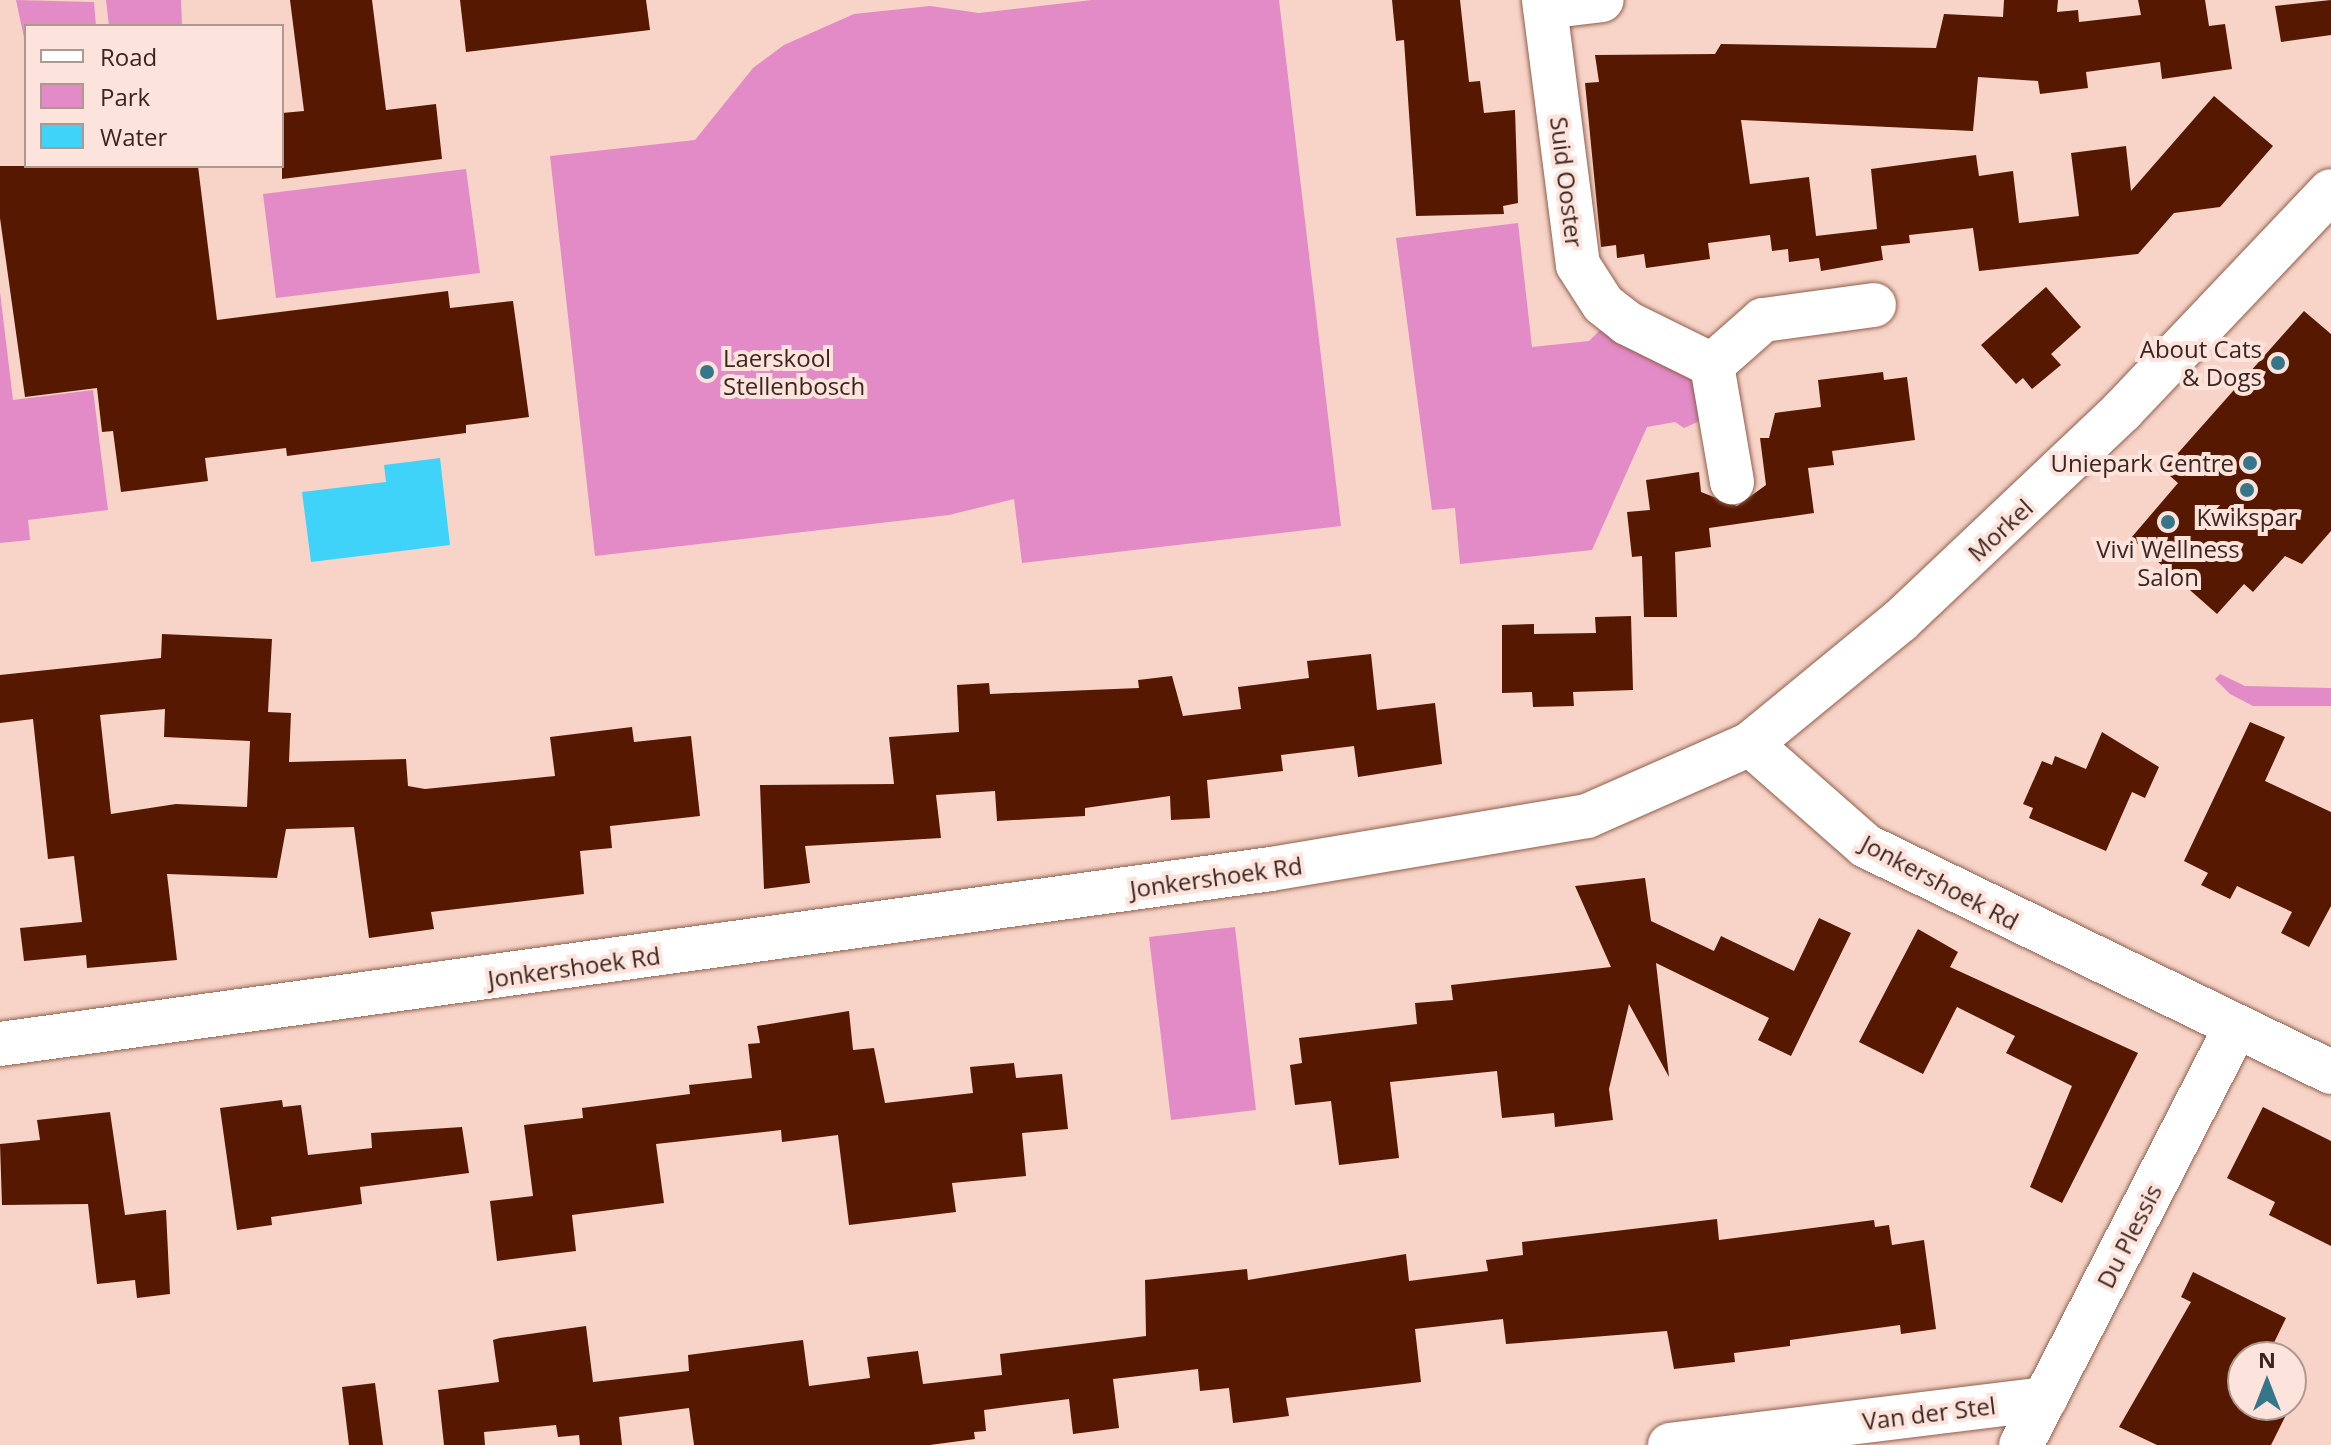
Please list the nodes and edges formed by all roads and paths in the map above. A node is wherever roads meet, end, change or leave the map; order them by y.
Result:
1 (1602, 0) edge
2 (1545, 3) edge
3 (2331, 191) edge
4 (1874, 305) dead end
5 (1712, 365) junction
6 (1732, 482) dead end
7 (1750, 744) junction
8 (2236, 1026) junction
9 (0, 1044) edge
10 (2331, 1072) edge
11 (2045, 1399) junction
12 (1670, 1445) edge
13 (2021, 1445) edge

1 - 2 street
2 - 5 street, Suid Ooster
3 - 7 street, Morkel
4 - 5 street
5 - 6 street
7 - 8 street, Jonkershoek Rd
7 - 9 street, Jonkershoek Rd
8 - 10 street, Jonkershoek Rd
8 - 11 street, Du Plessis
11 - 12 street, Van der Stel
11 - 13 street, Du Plessis

